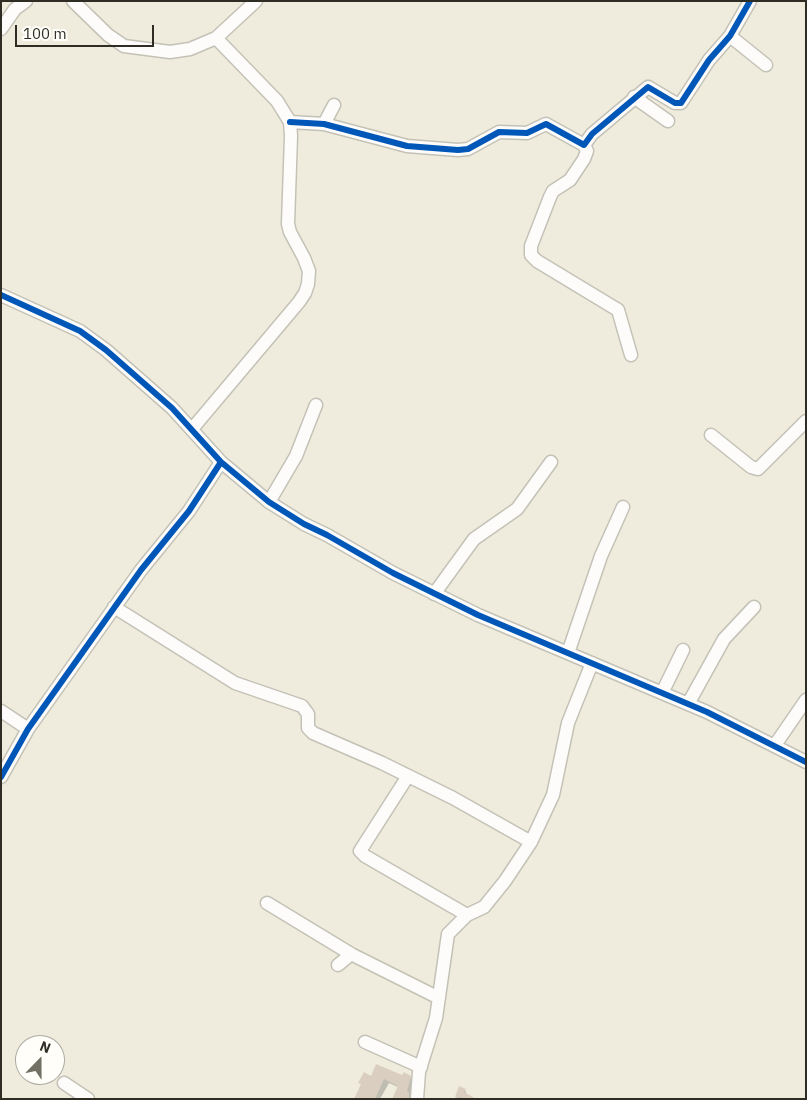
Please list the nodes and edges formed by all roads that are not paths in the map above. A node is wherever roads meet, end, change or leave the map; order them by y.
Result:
1 (26, 1) edge
2 (73, 1) edge
3 (256, 1) edge
4 (750, 1) edge
5 (1, 29) edge
6 (730, 36) junction
7 (216, 38) junction
8 (766, 65) dead end
9 (634, 97) junction
10 (334, 105) dead end
11 (668, 121) dead end
12 (290, 122) junction
13 (324, 124) junction
14 (584, 145) junction
15 (1, 295) edge
16 (631, 355) dead end
17 (316, 405) dead end
18 (806, 421) edge
19 (192, 429) junction
20 (711, 435) dead end
21 (221, 462) junction
22 (551, 462) dead end
23 (269, 502) junction
24 (623, 507) dead end
25 (434, 594) junction
26 (114, 607) junction
27 (754, 607) dead end
28 (683, 650) dead end
29 (568, 653) junction
30 (592, 663) junction
31 (662, 693) junction
32 (806, 700) edge
33 (688, 704) junction
34 (1, 711) edge
35 (28, 729) junction
36 (775, 745) junction
37 (806, 762) edge
38 (408, 776) junction
39 (1, 777) edge
40 (531, 842) junction
41 (268, 903) dead end
42 (467, 915) junction
43 (351, 954) junction
44 (338, 965) dead end
45 (439, 998) junction
46 (365, 1042) dead end
47 (421, 1067) junction
48 (65, 1084) edge
49 (88, 1099) edge
50 (417, 1099) edge

1 - 5 street
2 - 7 street
3 - 7 street
4 - 6 street
6 - 8 street
6 - 9 street
7 - 12 street
9 - 11 street
9 - 14 street
10 - 13 street
12 - 13 street
12 - 19 street
13 - 14 street
14 - 16 street
15 - 19 street
17 - 23 street
18 - 20 street
19 - 21 street
21 - 23 street
21 - 26 street
22 - 25 street
23 - 25 street
24 - 29 street
25 - 29 street
26 - 35 street
26 - 38 street
27 - 33 street
28 - 31 street
29 - 30 street
30 - 31 street
30 - 40 street
31 - 33 street
32 - 36 street
33 - 36 street
34 - 35 street
35 - 39 street
36 - 37 street
38 - 40 street
38 - 42 street
40 - 42 street
41 - 43 street
42 - 45 street
43 - 44 street
43 - 45 street
45 - 47 street
46 - 47 street
47 - 50 street
48 - 49 street

